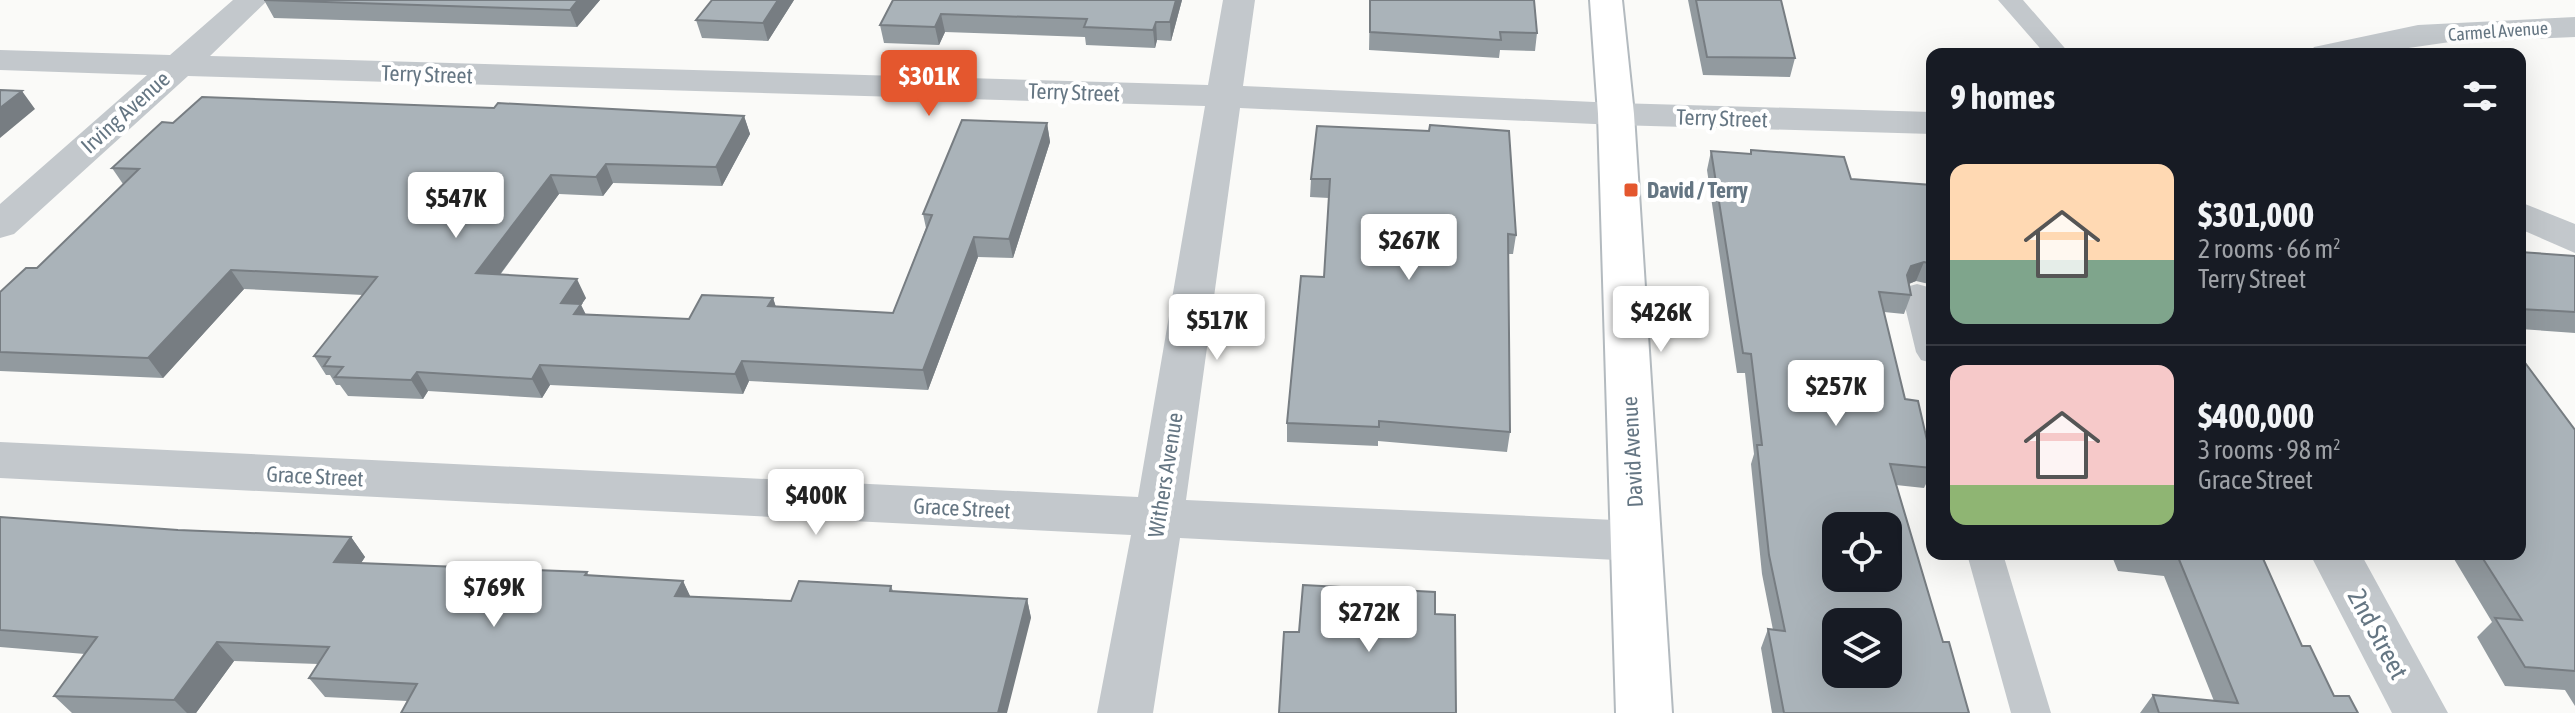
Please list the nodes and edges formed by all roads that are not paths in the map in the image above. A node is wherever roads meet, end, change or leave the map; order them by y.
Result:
1 (252, 0) edge
2 (1239, 0) edge
3 (1606, 0) edge
4 (1984, 0) edge
5 (2011, 0) edge
6 (2575, 27) edge
7 (2053, 48) edge
8 (2345, 48) edge
9 (0, 60) edge
10 (175, 67) junction
11 (1223, 96) junction
12 (1616, 114) junction
13 (1926, 123) edge
14 (2526, 217) edge
15 (0, 225) edge
16 (2575, 240) edge
17 (1917, 294) dead end
18 (1926, 329) edge
19 (0, 460) edge
20 (1159, 517) junction
21 (1636, 541) junction
22 (1987, 560) edge
23 (2338, 560) edge
24 (1125, 713) edge
25 (1644, 713) edge
26 (2031, 713) edge
27 (2420, 713) edge

1 - 10 street, Irving Avenue
2 - 11 street, Withers Avenue
3 - 12 main road, David Avenue
4 - 5 lane
5 - 7 lane
6 - 8 street, Carmel Avenue
9 - 10 street, Terry Street
10 - 11 street, Terry Street
10 - 15 street, Irving Avenue
11 - 12 street, Terry Street
11 - 20 street, Withers Avenue
12 - 13 street, Terry Street
12 - 21 main road, David Avenue
14 - 16 street
17 - 18 lane
19 - 20 street, Grace Street
20 - 21 street, Grace Street
20 - 24 street, Withers Avenue
21 - 25 main road, David Avenue
22 - 26 lane
23 - 27 street, 2nd Street

